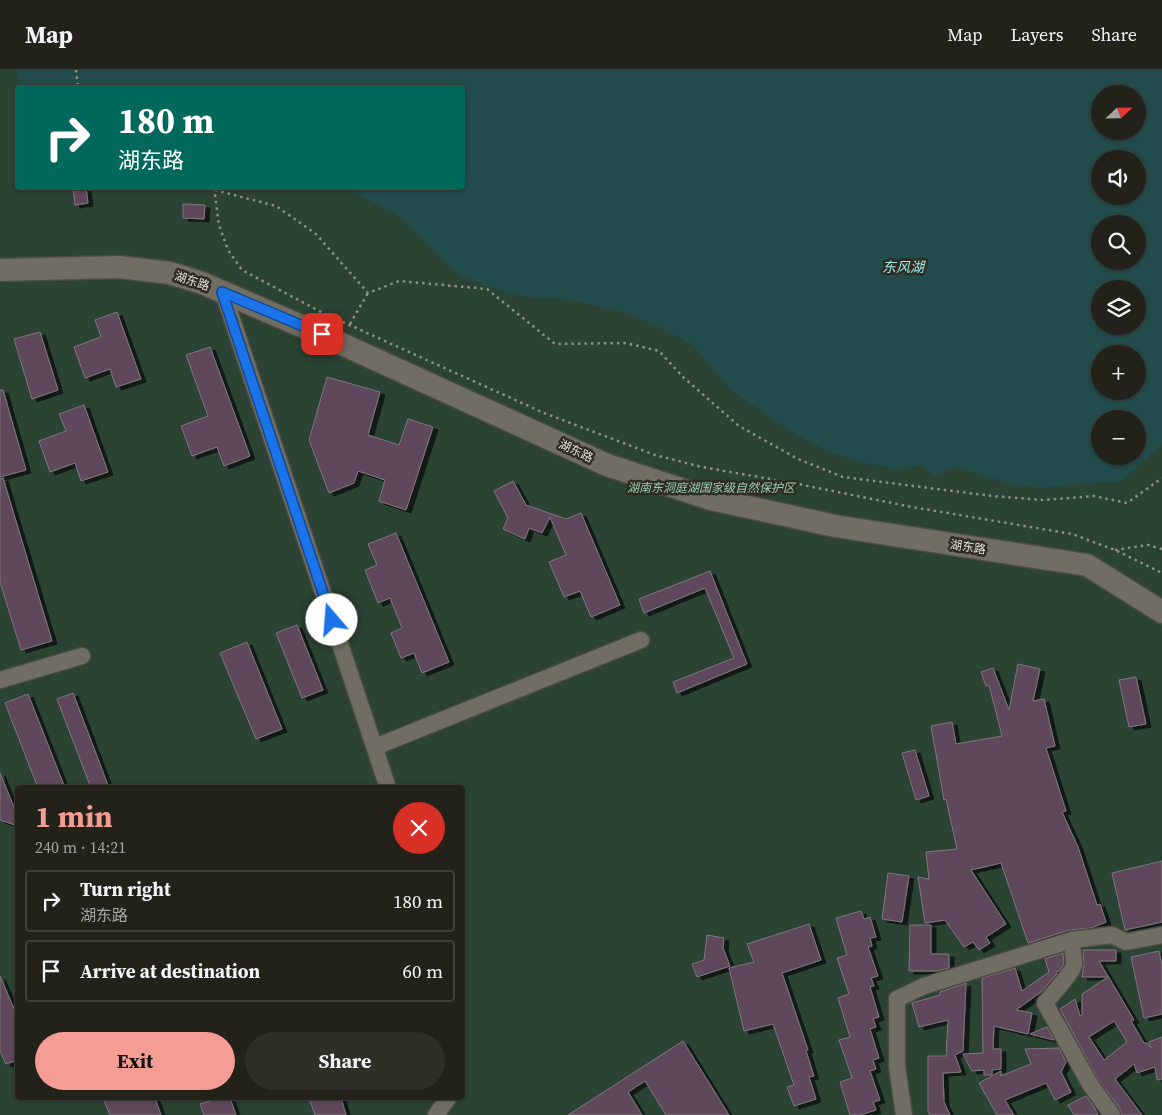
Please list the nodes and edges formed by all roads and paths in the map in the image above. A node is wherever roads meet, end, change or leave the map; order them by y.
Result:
1 (76, 70) edge
2 (78, 85) edge
3 (215, 190) edge
4 (219, 190) edge
5 (0, 270) edge
6 (222, 292) junction
7 (368, 294) junction
8 (350, 325) junction
9 (1162, 478) edge
10 (1162, 549) edge
11 (1115, 550) junction
12 (1162, 573) edge
13 (1162, 612) edge
14 (641, 640) dead end
15 (82, 656) dead end
16 (0, 680) edge
17 (375, 748) junction
18 (387, 785) edge
19 (1162, 935) edge
20 (1072, 940) junction
21 (447, 1100) edge
22 (436, 1115) edge
23 (904, 1115) edge
24 (1112, 1115) edge

1 - 2 path
3 - 8 path
4 - 7 path
5 - 6 street, 湖东路
6 - 13 street, 湖东路
6 - 17 street
7 - 8 path
7 - 9 path
8 - 11 path
10 - 11 path
11 - 12 path
14 - 17 street
15 - 16 street
17 - 18 street
19 - 20 street
20 - 23 street
20 - 24 street
21 - 22 street

